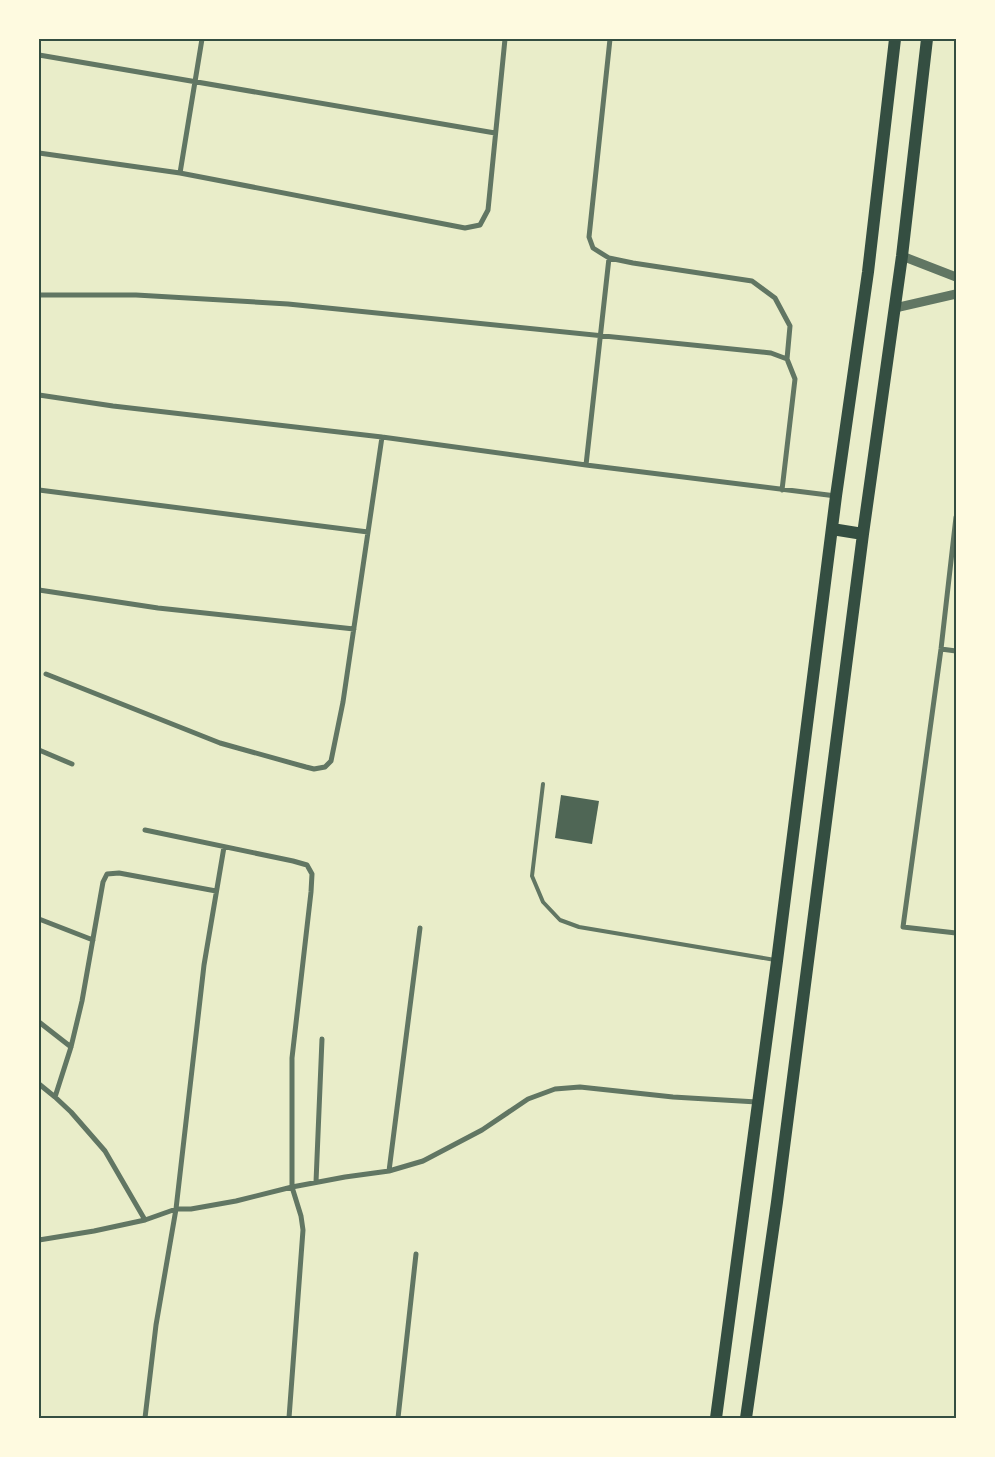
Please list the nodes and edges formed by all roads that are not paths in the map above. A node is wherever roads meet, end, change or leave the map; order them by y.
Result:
1 (202, 39) edge
2 (505, 39) edge
3 (610, 39) edge
4 (895, 39) edge
5 (927, 39) edge
6 (39, 56) edge
7 (194, 82) junction
8 (496, 133) junction
9 (39, 153) edge
10 (180, 173) junction
11 (902, 256) junction
12 (609, 258) junction
13 (956, 277) edge
14 (956, 294) edge
15 (39, 295) edge
16 (895, 308) junction
17 (601, 336) junction
18 (787, 360) junction
19 (39, 395) edge
20 (382, 437) junction
21 (586, 465) junction
22 (39, 490) edge
23 (782, 490) junction
24 (836, 496) junction
25 (956, 517) edge
26 (832, 529) junction
27 (368, 532) junction
28 (862, 534) junction
29 (39, 590) edge
30 (354, 629) junction
31 (941, 649) junction
32 (956, 651) edge
33 (46, 674) dead end
34 (39, 750) edge
35 (72, 764) dead end
36 (543, 784) dead end
37 (145, 830) dead end
38 (224, 847) junction
39 (216, 891) junction
40 (39, 919) edge
41 (420, 928) dead end
42 (956, 933) edge
43 (93, 940) junction
44 (777, 961) junction
45 (39, 1022) edge
46 (322, 1039) dead end
47 (71, 1046) junction
48 (39, 1084) edge
49 (55, 1097) junction
50 (758, 1102) junction
51 (389, 1171) junction
52 (316, 1182) junction
53 (292, 1186) junction
54 (176, 1210) junction
55 (145, 1220) junction
56 (39, 1240) edge
57 (416, 1254) dead end
58 (145, 1418) edge
59 (289, 1418) edge
60 (398, 1418) edge
61 (716, 1418) edge
62 (746, 1418) edge

1 - 7 street
2 - 8 street
3 - 12 street
4 - 24 highway
5 - 11 highway
6 - 7 street
7 - 8 street
7 - 10 street
8 - 10 street
9 - 10 street
11 - 13 street
11 - 16 highway
12 - 17 street
12 - 18 street
14 - 16 street
15 - 17 street
16 - 28 highway
17 - 18 street
17 - 21 street
18 - 23 street
19 - 20 street
20 - 21 street
20 - 27 street
21 - 23 street
22 - 27 street
23 - 24 street
24 - 26 highway
25 - 31 street
26 - 28 highway
26 - 44 highway
27 - 30 street
28 - 62 highway
29 - 30 street
30 - 33 street
31 - 32 street
31 - 42 street
34 - 35 street
36 - 44 lane
37 - 38 street
38 - 39 street
38 - 53 street
39 - 43 street
39 - 54 street
40 - 43 street
41 - 51 street
43 - 47 street
44 - 50 highway
45 - 47 street
46 - 52 street
47 - 49 street
48 - 49 street
49 - 55 street
50 - 51 street
50 - 61 highway
51 - 52 street
52 - 53 street
53 - 54 street
53 - 59 street
54 - 55 street
54 - 58 street
55 - 56 street
57 - 60 street

